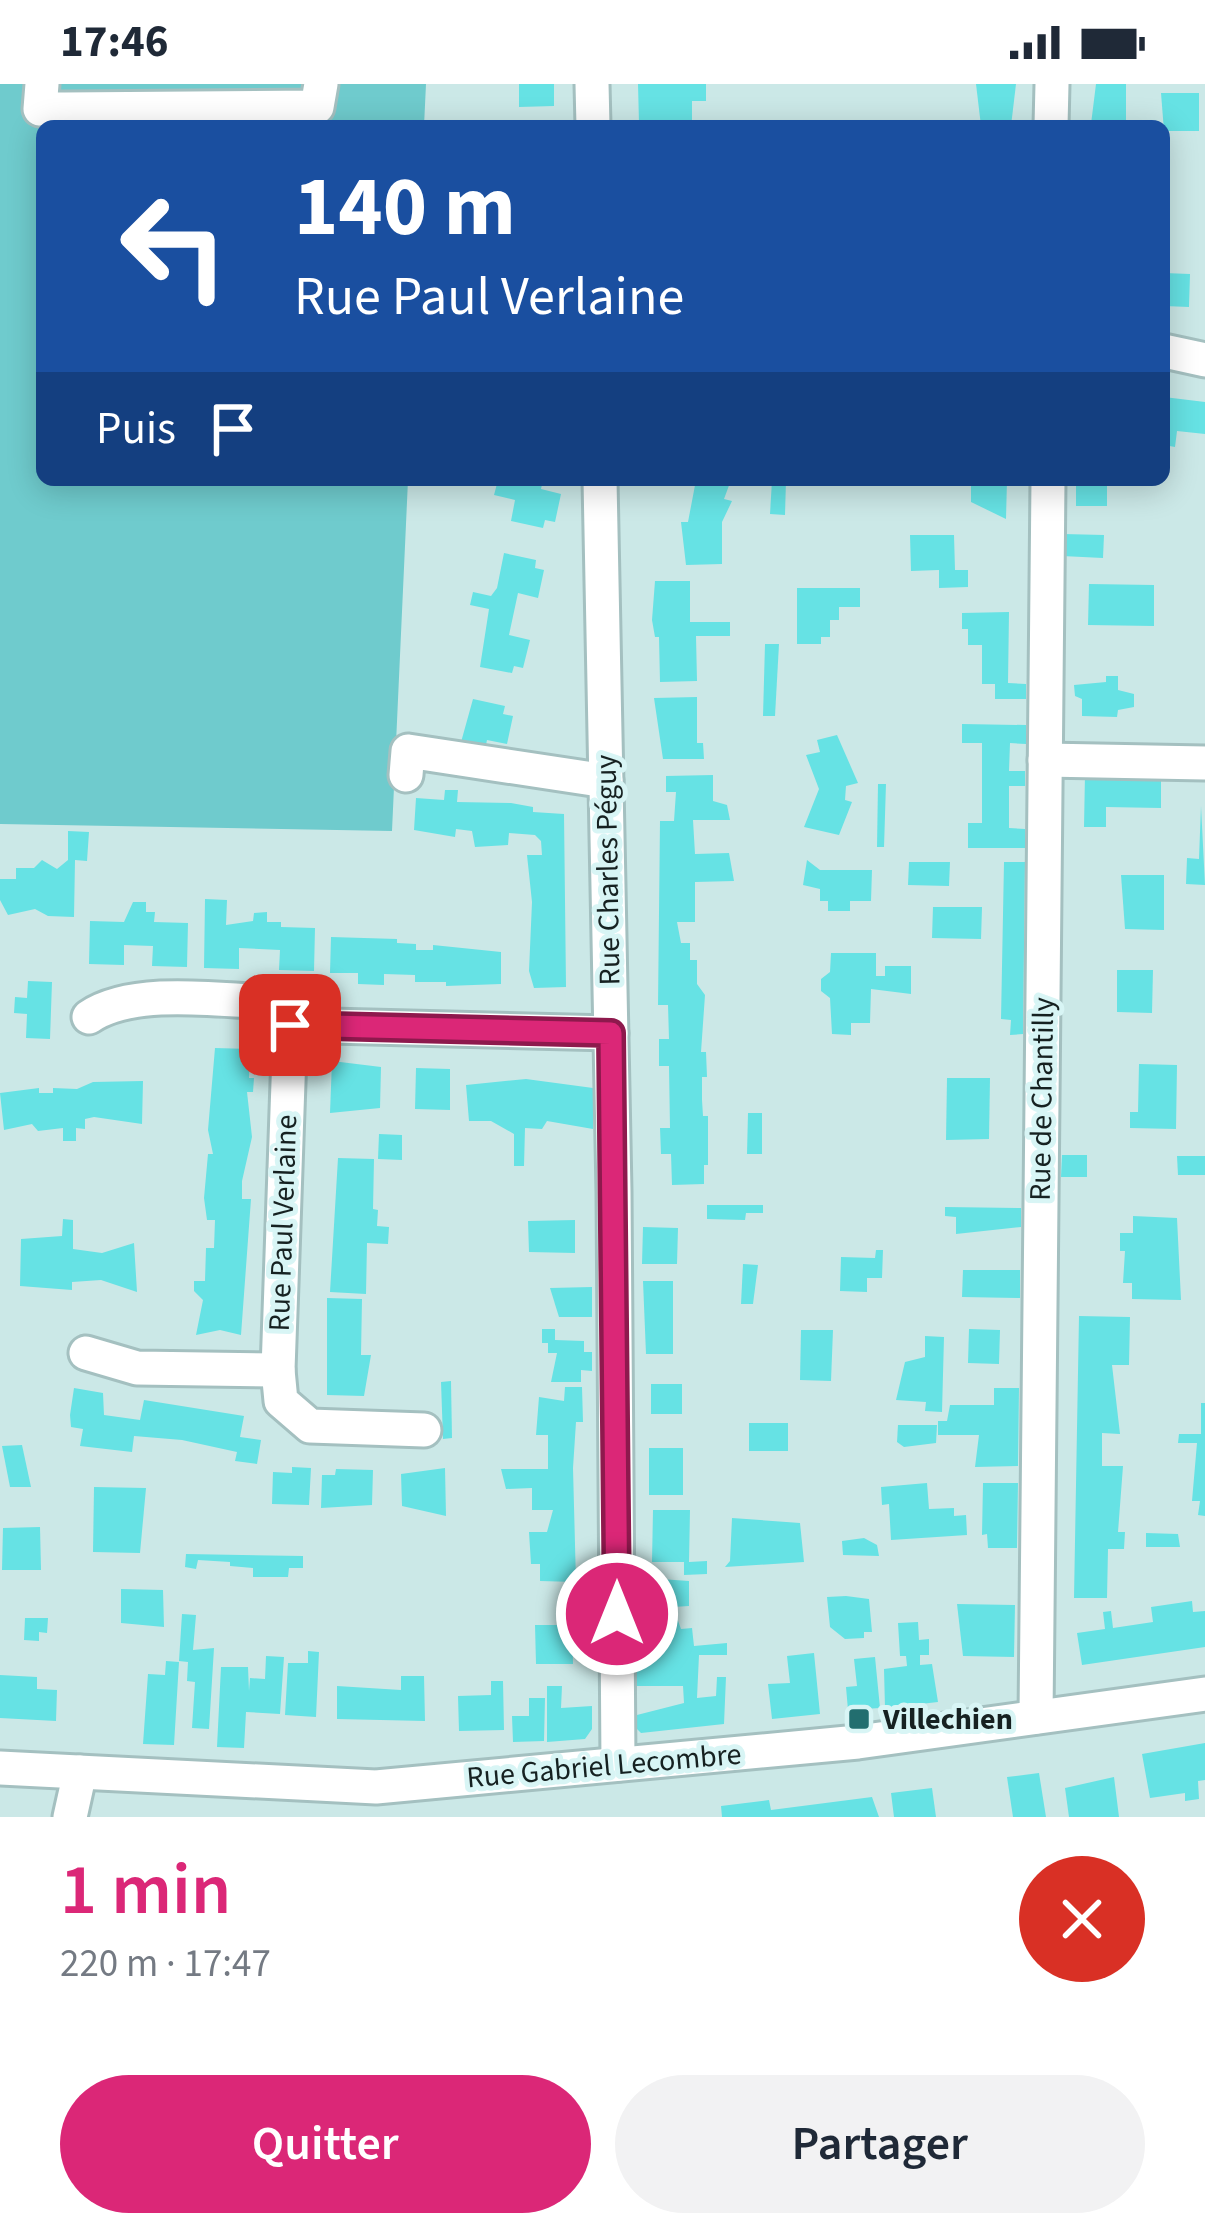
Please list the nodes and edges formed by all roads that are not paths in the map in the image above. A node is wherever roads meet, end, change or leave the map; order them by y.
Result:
1 (42, 84) edge
2 (321, 84) edge
3 (592, 84) edge
4 (1052, 84) edge
5 (593, 120) edge
6 (1051, 120) edge
7 (1170, 352) edge
8 (1205, 360) edge
9 (600, 486) edge
10 (1048, 486) edge
11 (1045, 760) junction
12 (1205, 763) edge
13 (406, 775) dead end
14 (606, 781) junction
15 (89, 1017) dead end
16 (290, 1025) junction
17 (611, 1033) junction
18 (86, 1353) dead end
19 (278, 1370) junction
20 (424, 1430) dead end
21 (1205, 1694) edge
22 (1036, 1718) junction
23 (618, 1764) junction
24 (0, 1768) edge
25 (80, 1772) junction
26 (70, 1817) edge

1 - 2 street
3 - 5 street
4 - 6 street
7 - 8 street
9 - 14 street, Rue Charles Péguy
10 - 11 street, Rue de Chantilly
11 - 12 street
11 - 22 street, Rue de Chantilly
13 - 14 street
14 - 17 street, Rue Charles Péguy
15 - 16 street
16 - 17 street
16 - 19 street, Rue Paul Verlaine
17 - 23 street, Rue Charles Péguy
18 - 19 street, Rue Paul Verlaine
19 - 20 street
21 - 22 street, Rue Gabriel Lecombre
22 - 23 street, Rue Gabriel Lecombre
23 - 25 street, Rue Gabriel Lecombre
24 - 25 street, Rue Gabriel Lecombre
25 - 26 street

